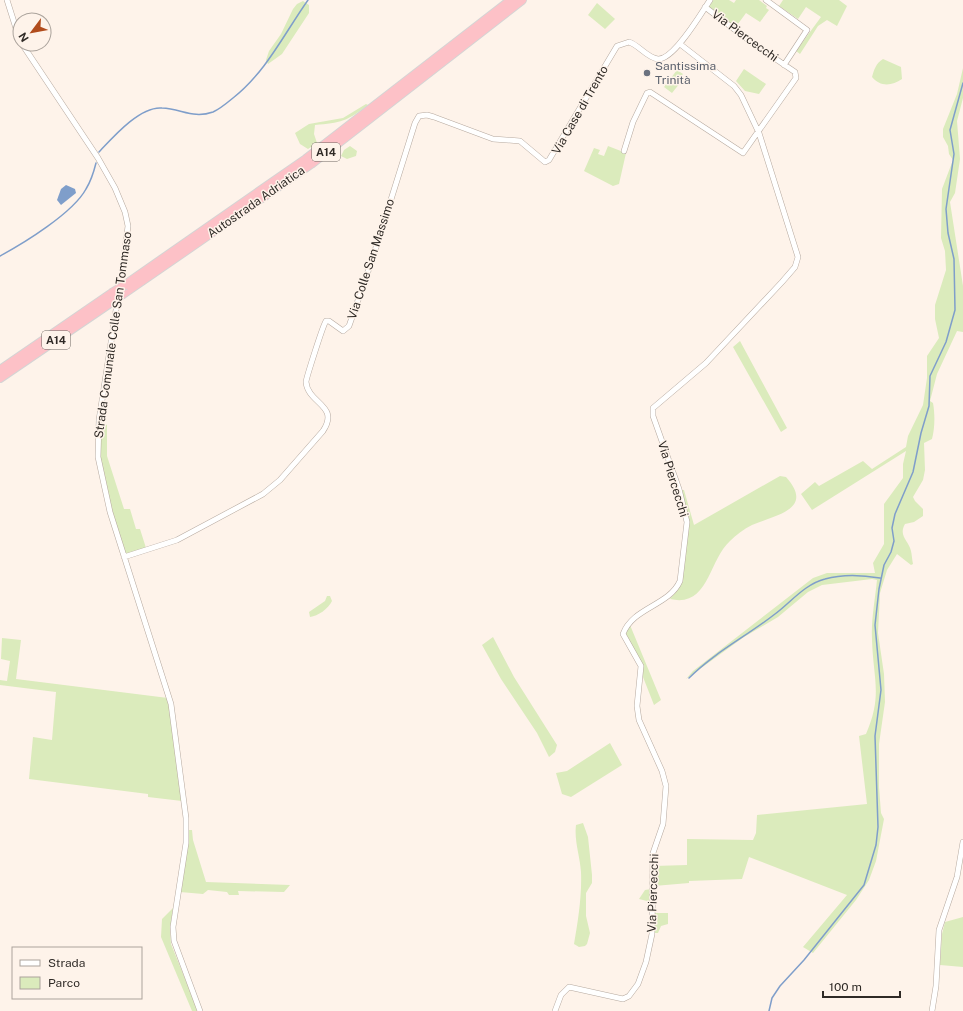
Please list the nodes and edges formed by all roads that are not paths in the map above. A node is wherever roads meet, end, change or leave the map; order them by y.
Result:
1 (7, 0) edge
2 (510, 0) edge
3 (522, 0) edge
4 (710, 0) edge
5 (766, 0) edge
6 (706, 7) junction
7 (12, 16) edge
8 (680, 44) junction
9 (27, 52) edge
10 (784, 65) junction
11 (419, 116) joint
12 (758, 133) junction
13 (624, 151) dead end
14 (113, 297) junction
15 (0, 370) edge
16 (0, 378) edge
17 (124, 557) junction
18 (963, 842) edge
19 (200, 1011) edge
20 (555, 1011) edge
21 (932, 1011) edge

1 - 7 street
2 - 14 highway, Autostrada Adriatica / A14, bridge
3 - 14 highway, Autostrada Adriatica / A14, bridge
4 - 6 street, Via Case di Trento
5 - 10 street, Via Piercecchi
6 - 8 street, Via Case di Trento
6 - 10 street, Via Piercecchi
8 - 11 street, Via Case di Trento
8 - 12 street, Via Piercecchi
9 - 17 street, Strada Comunale Colle San Tommaso
10 - 12 street, Via Piercecchi
11 - 17 street, Via Colle San Massimo
12 - 13 street
12 - 20 street, Via Piercecchi
14 - 15 highway, Autostrada Adriatica / A14
14 - 16 highway, Autostrada Adriatica / A14
17 - 19 street, Strada Comunale Colle San Tommaso
18 - 21 street

